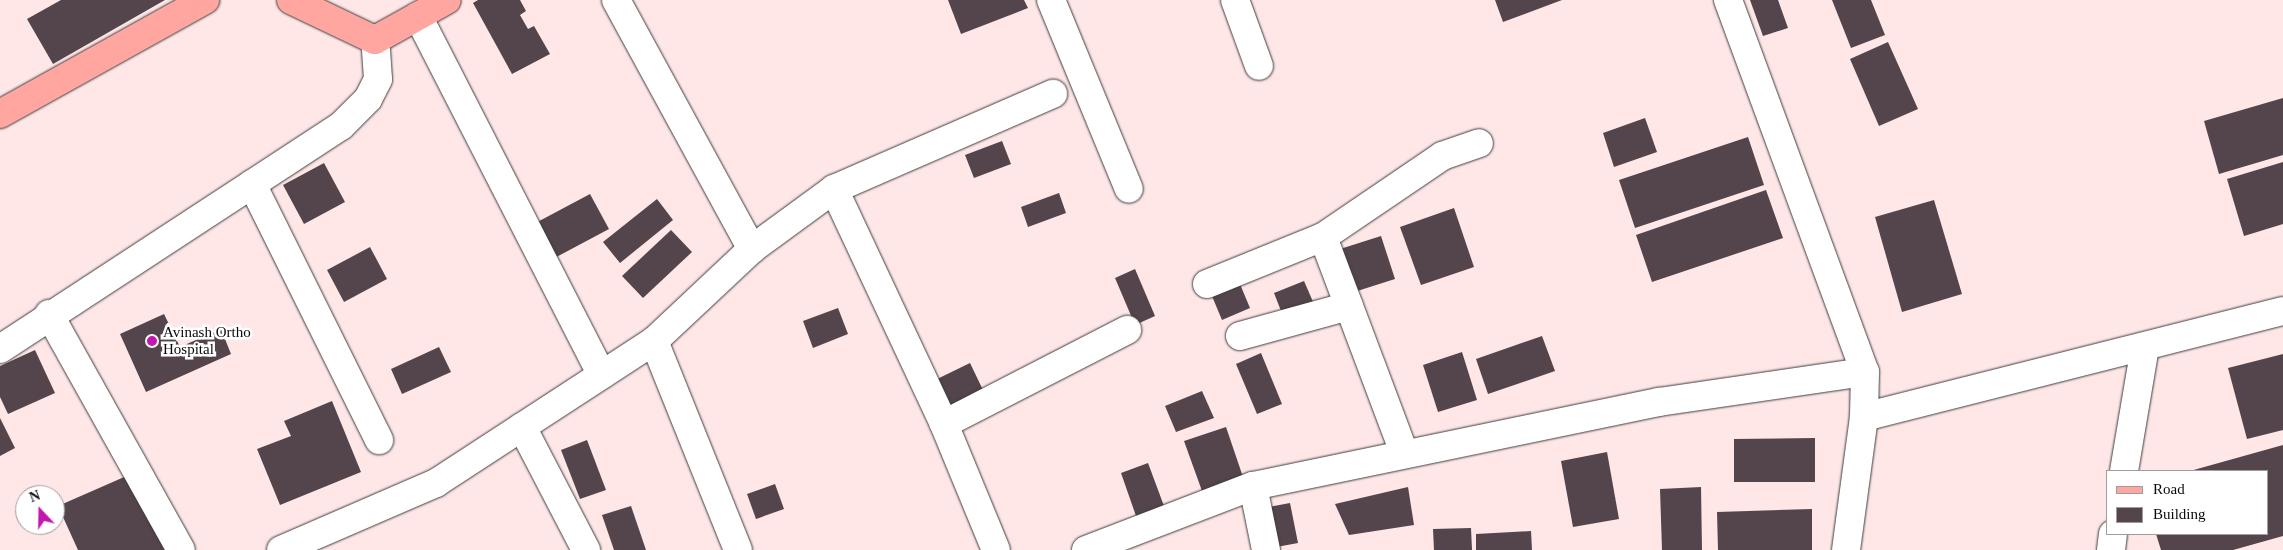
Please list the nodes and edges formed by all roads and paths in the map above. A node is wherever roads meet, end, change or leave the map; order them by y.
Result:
1 (205, 0) edge
2 (291, 0) edge
3 (446, 0) edge
4 (616, 0) edge
5 (1051, 0) edge
6 (1235, 0) edge
7 (1728, 0) edge
8 (418, 16) junction
9 (375, 40) junction
10 (1259, 66) dead end
11 (1053, 94) dead end
12 (0, 114) edge
13 (1479, 142) dead end
14 (252, 184) junction
15 (834, 189) junction
16 (1129, 189) dead end
17 (1323, 237) junction
18 (752, 249) junction
19 (1207, 284) dead end
20 (1349, 306) junction
21 (2283, 310) edge
22 (49, 314) junction
23 (1127, 330) dead end
24 (1240, 336) dead end
25 (654, 341) junction
26 (2145, 347) junction
27 (0, 349) edge
28 (1865, 372) junction
29 (602, 374) junction
30 (1864, 417) junction
31 (944, 424) junction
32 (522, 427) junction
33 (380, 440) dead end
34 (1404, 453) junction
35 (2124, 470) edge
36 (1253, 486) junction
37 (2113, 535) edge
38 (181, 550) edge
39 (280, 550) edge
40 (586, 550) edge
41 (738, 550) edge
42 (996, 550) edge
43 (1086, 550) edge
44 (1266, 550) edge
45 (1846, 550) edge
46 (2110, 550) edge

1 - 12 street
2 - 9 street
3 - 8 street
4 - 18 street
5 - 16 street
6 - 10 street
7 - 28 street
8 - 9 street
8 - 29 street
9 - 14 street
11 - 15 street
13 - 17 street
14 - 22 street
14 - 33 street
15 - 18 street
15 - 31 street
17 - 19 street
17 - 20 street
18 - 25 street
20 - 24 street
20 - 34 street
21 - 26 street
22 - 27 street
22 - 38 street
23 - 31 street
25 - 29 street
25 - 41 street
26 - 30 street
26 - 35 street
28 - 30 street
28 - 34 street
29 - 32 street
30 - 45 street
31 - 42 street
32 - 39 street
32 - 40 street
34 - 36 street
36 - 43 street
36 - 44 street
37 - 46 street

